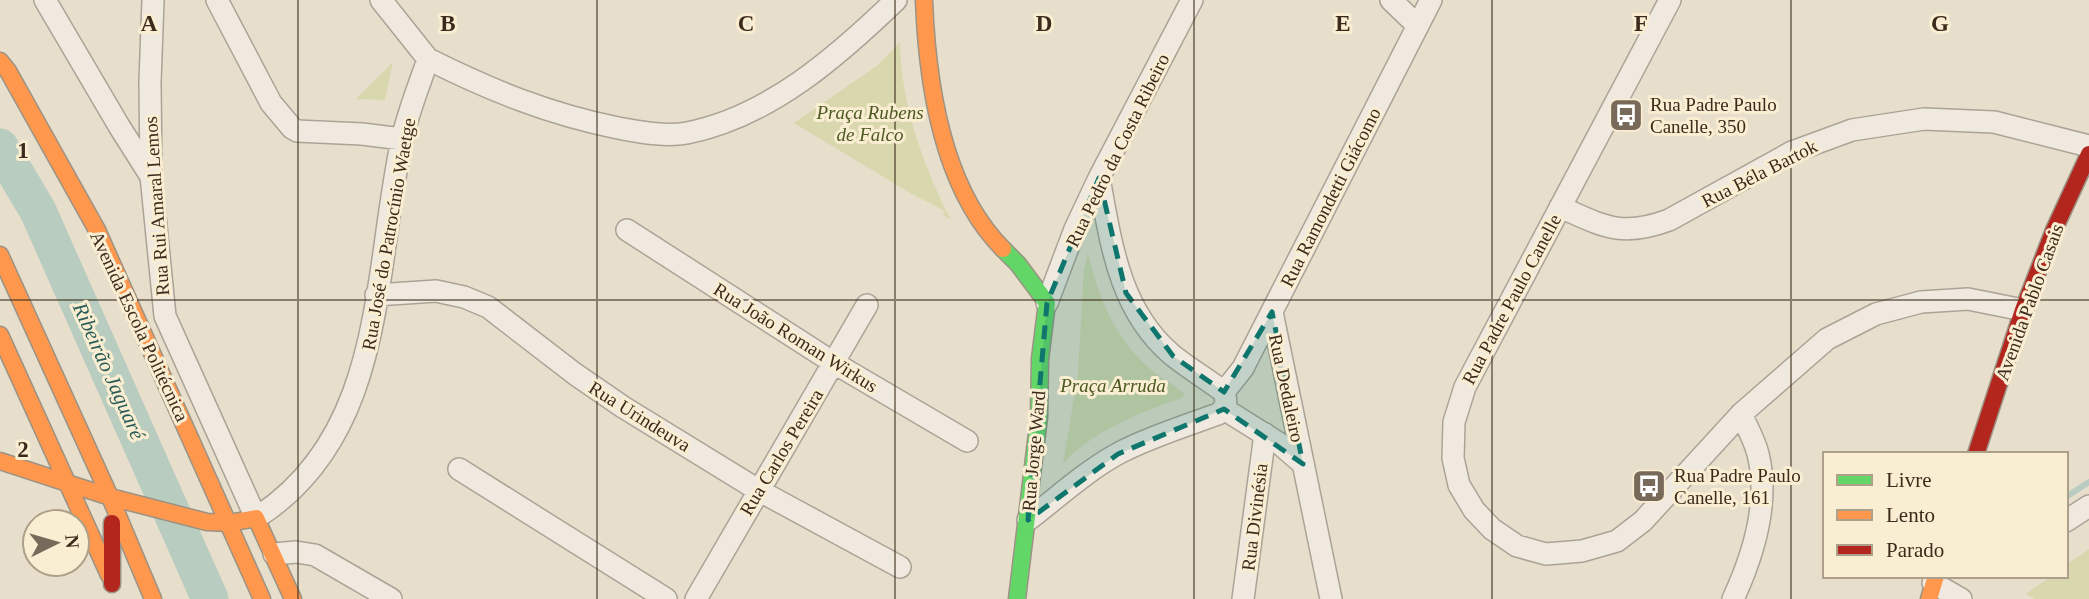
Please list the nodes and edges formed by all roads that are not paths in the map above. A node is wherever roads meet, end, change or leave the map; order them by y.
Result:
1 (46, 0) edge
2 (153, 0) edge
3 (217, 0) edge
4 (381, 0) edge
5 (896, 0) edge
6 (924, 0) edge
7 (1192, 0) edge
8 (1391, 0) edge
9 (1431, 0) edge
10 (1670, 0) edge
11 (1418, 26) junction
12 (429, 59) junction
13 (0, 61) edge
14 (402, 139) junction
15 (2089, 146) edge
16 (2089, 154) edge
17 (151, 176) junction
18 (1099, 178) junction
19 (1560, 207) junction
20 (627, 230) dead end
21 (0, 255) edge
22 (376, 295) junction
23 (1046, 303) junction
24 (867, 305) dead end
25 (2024, 310) junction
26 (1272, 312) junction
27 (0, 335) edge
28 (834, 363) junction
29 (1224, 400) junction
30 (1741, 414) junction
31 (1265, 434) junction
32 (967, 441) dead end
33 (1977, 452) edge
34 (0, 461) edge
35 (1303, 464) junction
36 (459, 469) dead end
37 (68, 484) junction
38 (758, 491) junction
39 (110, 497) junction
40 (2089, 506) edge
41 (256, 518) junction
42 (1028, 520) junction
43 (2068, 520) edge
44 (229, 523) junction
45 (274, 554) junction
46 (900, 567) dead end
47 (113, 583) junction
48 (1933, 586) edge
49 (119, 599) edge
50 (153, 599) edge
51 (262, 599) edge
52 (293, 599) edge
53 (391, 599) edge
54 (666, 599) edge
55 (696, 599) edge
56 (1017, 599) edge
57 (1243, 599) edge
58 (1331, 599) edge
59 (1733, 599) edge
60 (1961, 599) edge

1 - 17 street
2 - 17 street, Rua Rui Amaral Lemos
3 - 14 street
4 - 12 street
5 - 12 street
6 - 23 main road
7 - 18 street, Rua Pedro da Costa Ribeiro
8 - 11 street
9 - 11 street, Rua Ramondetti Giácomo
10 - 19 street, Rua Padre Paulo Canelle
11 - 26 street, Rua Ramondetti Giácomo
12 - 14 street, Rua José do Patrocínio Waetge
13 - 44 main road, Avenida Escola Politécnica
14 - 22 street, Rua José do Patrocínio Waetge
15 - 19 street, Rua Béla Bartok
16 - 25 main road, Avenida Pablo Casais
17 - 41 street, Rua Rui Amaral Lemos
18 - 23 street, Rua Pedro da Costa Ribeiro
18 - 29 street
19 - 30 street, Rua Padre Paulo Canelle
20 - 28 street, Rua João Roman Wirkus
21 - 39 main road
22 - 38 street, Rua Urindeuva
22 - 41 street, Rua José do Patrocínio Waetge
23 - 42 main road, Rua Jorge Ward
24 - 28 street, Rua Carlos Pereira
25 - 30 street, Rua Padre Paulo Canelle
25 - 33 main road, Avenida Pablo Casais
26 - 29 street, Rua Ramondetti Giácomo
26 - 35 street, Rua Dedaleiro
27 - 37 main road
28 - 32 street, Rua João Roman Wirkus
28 - 38 street, Rua Carlos Pereira
29 - 31 street, Rua Dedaleiro
29 - 42 street
30 - 59 street
31 - 35 street, Rua Dedaleiro
31 - 57 street, Rua Divinésia
34 - 37 main road
35 - 58 street, Rua Dedaleiro
36 - 54 street
37 - 39 main road
37 - 47 main road
38 - 46 street, Rua Urindeuva
38 - 55 street, Rua Carlos Pereira
39 - 44 main road
39 - 47 main road
39 - 50 main road
40 - 43 street
41 - 44 main road
41 - 45 main road
42 - 56 main road, Rua Jorge Ward
44 - 51 main road, Avenida Escola Politécnica
45 - 52 main road
45 - 53 street
47 - 49 main road
48 - 60 street

